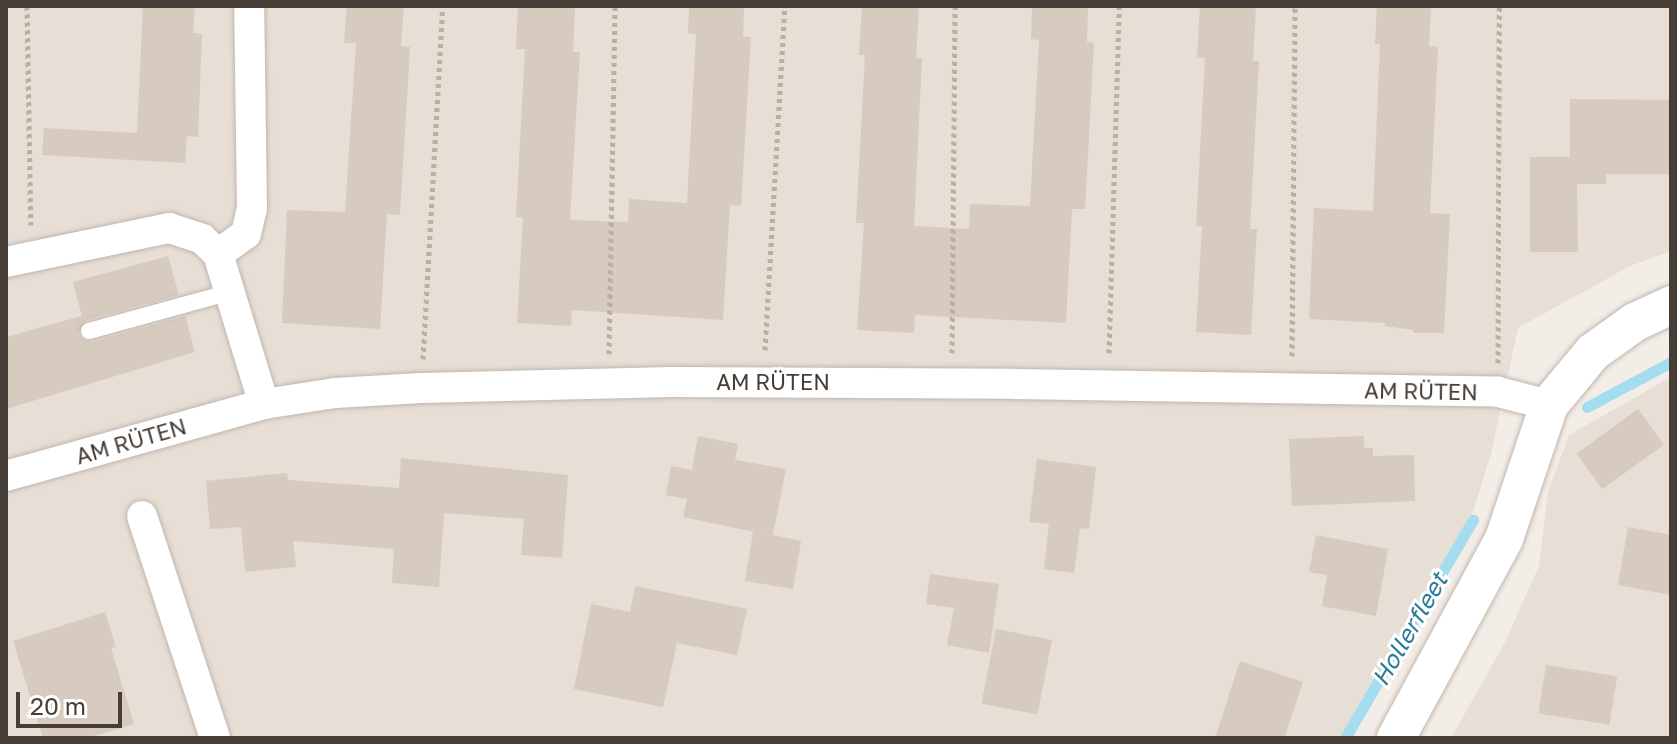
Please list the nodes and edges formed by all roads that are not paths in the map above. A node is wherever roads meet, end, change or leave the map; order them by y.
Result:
1 (249, 6) edge
2 (218, 254) junction
3 (6, 262) edge
4 (231, 292) junction
5 (1671, 305) edge
6 (89, 331) dead end
7 (264, 404) junction
8 (1549, 405) junction
9 (6, 476) edge
10 (142, 516) dead end
11 (215, 738) edge
12 (1396, 738) edge

1 - 2 street
2 - 3 street
2 - 4 street
4 - 6 lane
4 - 7 street
5 - 8 street
7 - 8 street, AM RÜTEN
7 - 9 street, AM RÜTEN
8 - 12 street
10 - 11 street

